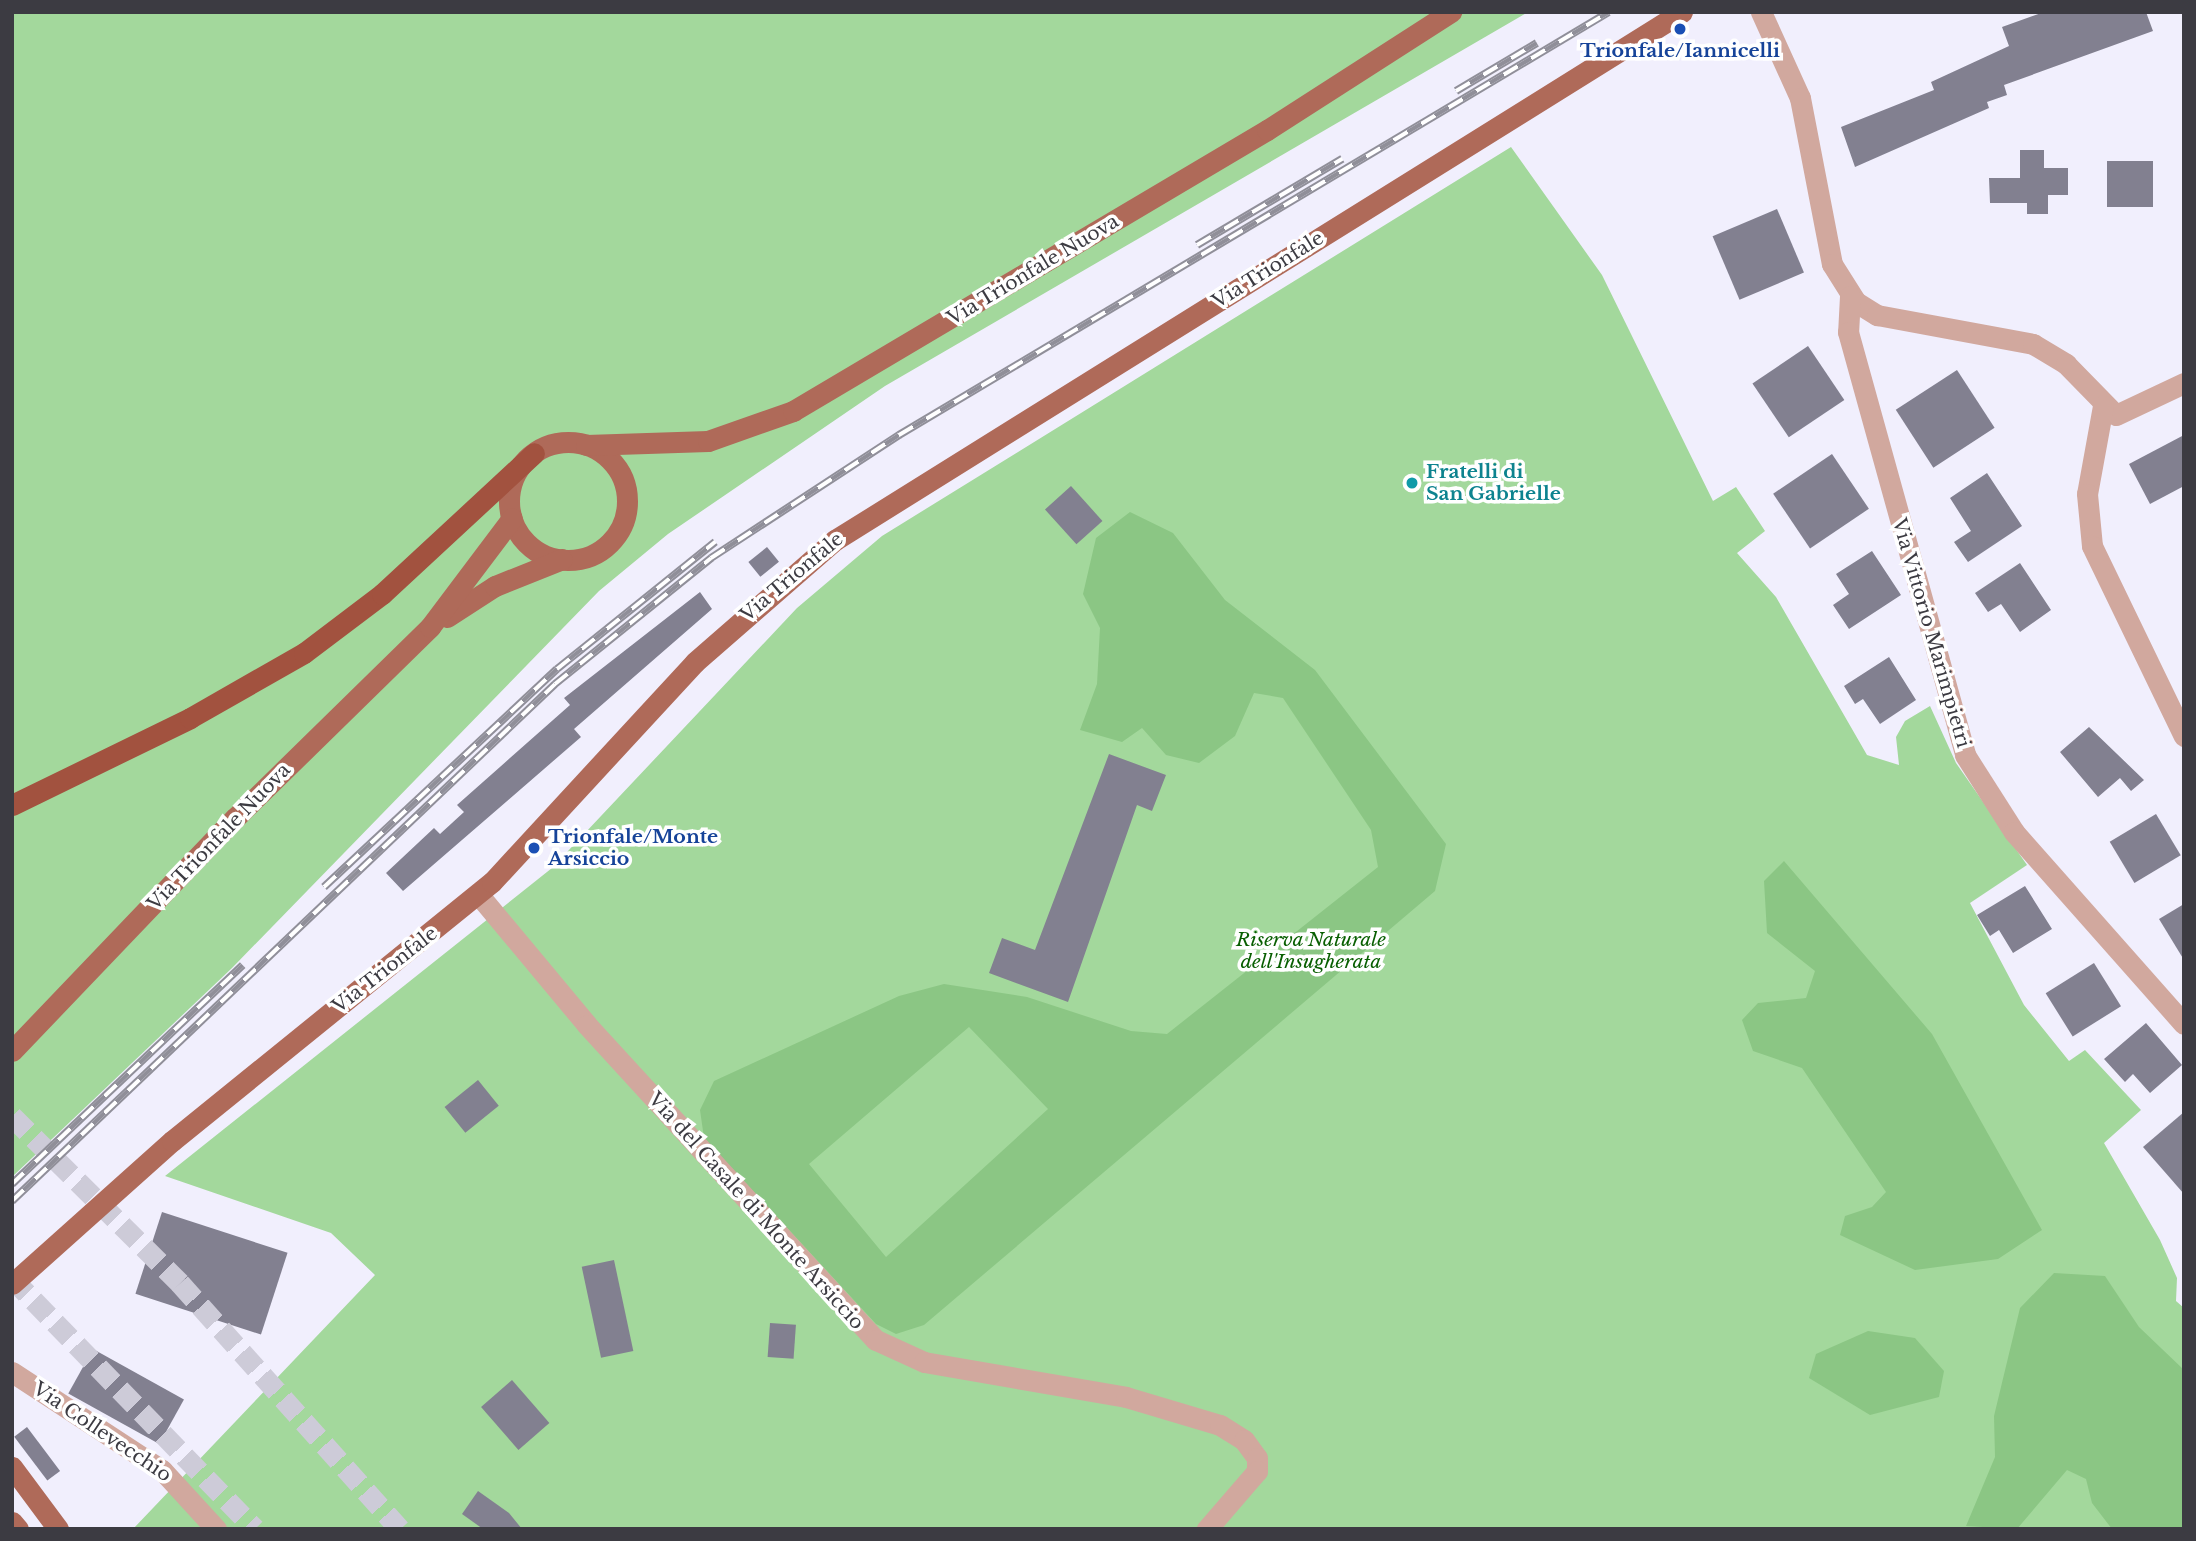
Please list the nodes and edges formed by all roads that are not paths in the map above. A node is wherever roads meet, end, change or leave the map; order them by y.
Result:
1 (1451, 12) edge
2 (1682, 12) edge
3 (1761, 12) edge
4 (1850, 296) junction
5 (2184, 383) edge
6 (2103, 406) junction
7 (586, 445) junction
8 (534, 453) junction
9 (512, 518) junction
10 (562, 559) junction
11 (430, 627) junction
12 (2184, 736) edge
13 (12, 805) edge
14 (478, 894) junction
15 (2184, 1024) edge
16 (12, 1051) edge
17 (12, 1284) edge
18 (12, 1372) edge
19 (12, 1467) edge
20 (12, 1522) edge
21 (18, 1529) edge
22 (58, 1529) edge
23 (216, 1529) edge
24 (1207, 1529) edge

1 - 7 main road, Via Trionfale Nuova
2 - 14 main road, Via Trionfale
3 - 4 street
4 - 6 street
4 - 15 street, Via Vittorio Marimpietri
5 - 6 street
6 - 12 street
7 - 8 main road
7 - 10 main road
8 - 9 main road
8 - 13 highway
9 - 10 main road
9 - 11 main road, Via Trionfale Nuova
10 - 11 main road, Via Trionfale Nuova
11 - 16 main road, Via Trionfale Nuova
14 - 17 main road, Via Trionfale
14 - 24 street, Via del Casale di Monte Arsiccio
18 - 23 street, Via Collevecchio
19 - 22 main road
20 - 21 main road

